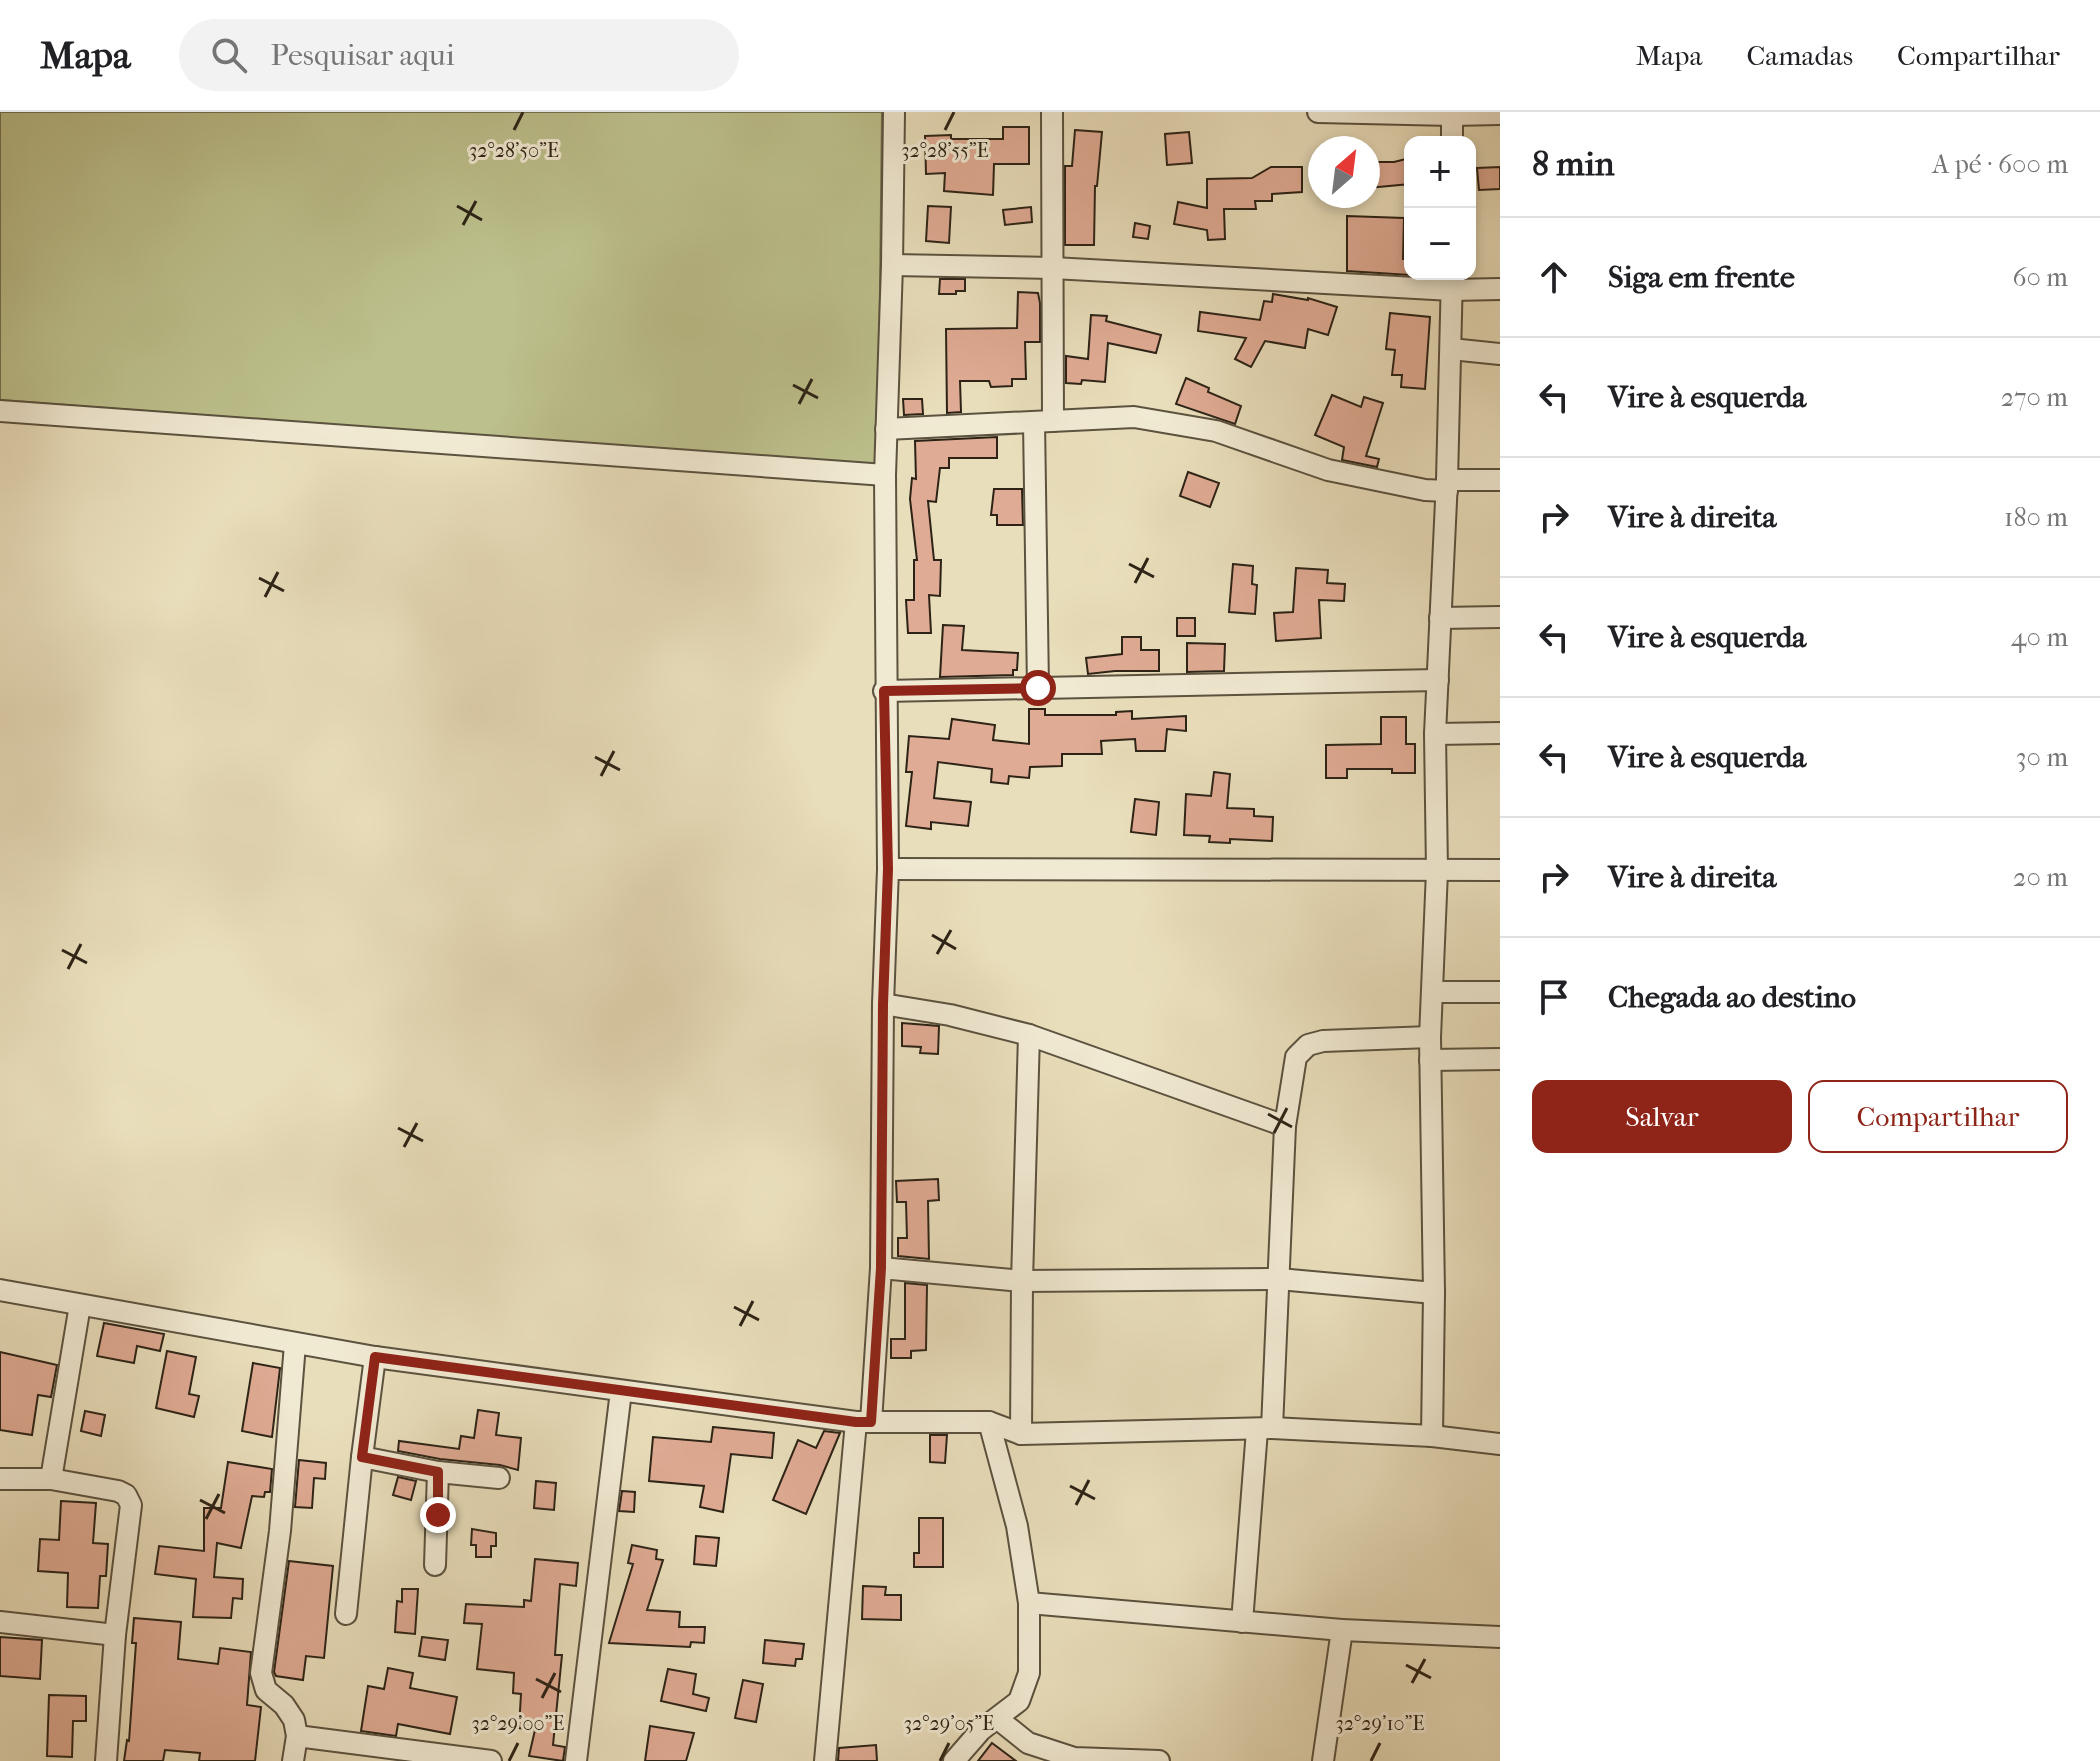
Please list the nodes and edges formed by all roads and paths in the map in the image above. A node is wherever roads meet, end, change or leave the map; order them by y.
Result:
1 (894, 112) edge
2 (1052, 112) edge
3 (1318, 112) edge
4 (1452, 114) edge
5 (1500, 114) edge
6 (1452, 136) edge
7 (892, 265) junction
8 (1053, 268) junction
9 (1452, 282) edge
10 (1500, 289) edge
11 (1451, 349) junction
12 (1500, 354) edge
13 (0, 411) edge
14 (1044, 422) junction
15 (886, 429) junction
16 (885, 475) junction
17 (1500, 480) edge
18 (1447, 486) junction
19 (1500, 617) edge
20 (1440, 618) junction
21 (1438, 680) junction
22 (1038, 688) junction
23 (884, 691) junction
24 (1500, 733) edge
25 (1435, 734) junction
26 (888, 869) junction
27 (1500, 870) edge
28 (1437, 871) junction
29 (1433, 992) junction
30 (1500, 992) edge
31 (883, 1004) junction
32 (1029, 1035) junction
33 (1430, 1037) junction
34 (1500, 1059) edge
35 (1430, 1060) junction
36 (1285, 1126) junction
37 (881, 1268) junction
38 (1279, 1279) junction
39 (1022, 1281) junction
40 (0, 1290) edge
41 (1434, 1293) junction
42 (80, 1305) junction
43 (295, 1344) junction
44 (375, 1357) junction
45 (621, 1391) junction
46 (864, 1422) junction
47 (989, 1422) junction
48 (1264, 1429) junction
49 (1021, 1434) junction
50 (1432, 1436) junction
51 (1500, 1444) edge
52 (362, 1457) junction
53 (438, 1472) junction
54 (499, 1478) dead end
55 (0, 1479) edge
56 (51, 1479) junction
57 (435, 1565) dead end
58 (1029, 1603) junction
59 (346, 1614) dead end
60 (0, 1622) edge
61 (1242, 1622) junction
62 (1342, 1630) junction
63 (115, 1635) junction
64 (1500, 1637) edge
65 (998, 1719) junction
66 (297, 1736) junction
67 (476, 1760) edge
68 (1136, 1760) edge
69 (106, 1761) edge
70 (293, 1761) edge
71 (491, 1761) edge
72 (576, 1761) edge
73 (825, 1761) edge
74 (954, 1761) edge
75 (1159, 1761) edge
76 (1323, 1761) edge

1 - 7 street
2 - 8 street
3 - 4 street
4 - 5 street
4 - 6 street
7 - 8 street
7 - 15 street
8 - 9 street
8 - 14 street
9 - 10 street
9 - 11 street
11 - 12 street
11 - 18 street
13 - 16 street
14 - 15 street
14 - 18 street
14 - 22 street
15 - 16 street
16 - 23 street
17 - 18 street
18 - 20 street
19 - 20 street
20 - 21 street
21 - 22 street
21 - 25 street
22 - 23 street
23 - 26 street
24 - 25 street
25 - 28 street
26 - 28 street
26 - 31 street
27 - 28 street
28 - 29 street
29 - 30 street
29 - 33 street
31 - 32 street
31 - 37 street
32 - 36 street
32 - 39 street
33 - 35 street
33 - 36 street
34 - 35 street
35 - 41 street
36 - 38 street
37 - 39 street
37 - 46 street
38 - 39 street
38 - 41 street
38 - 48 street
39 - 49 street
40 - 42 street
41 - 50 street
42 - 43 street
42 - 56 street
43 - 44 street
43 - 66 street
44 - 45 street
44 - 52 street
45 - 46 street
45 - 72 street
46 - 47 street
46 - 73 street
47 - 49 street
47 - 58 street
48 - 49 street
48 - 50 street
48 - 61 street
50 - 51 street
52 - 53 street
52 - 59 street
53 - 54 street
53 - 57 street
55 - 56 street
56 - 63 street
58 - 61 street
58 - 65 street
60 - 63 street
61 - 62 street
62 - 64 street
62 - 76 street
63 - 69 street
65 - 68 street
65 - 74 street
66 - 67 street
66 - 70 street
67 - 71 street
68 - 75 street

